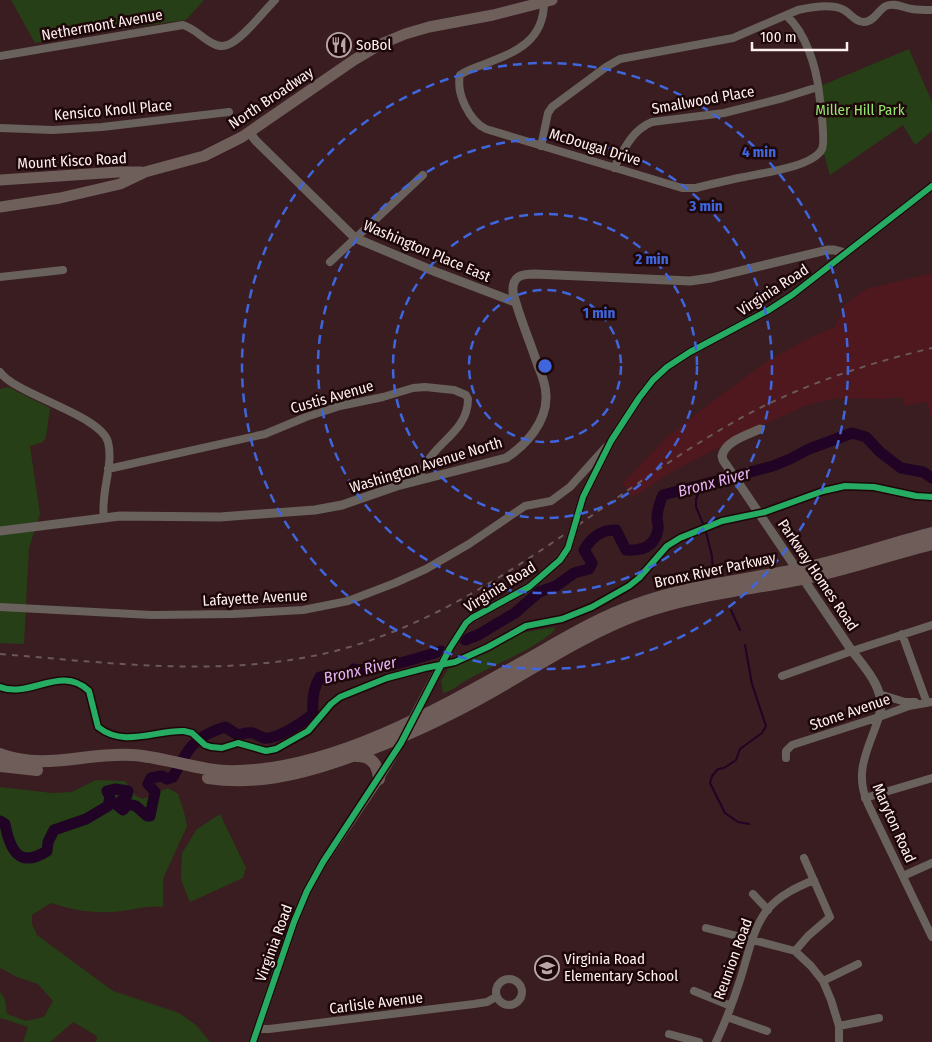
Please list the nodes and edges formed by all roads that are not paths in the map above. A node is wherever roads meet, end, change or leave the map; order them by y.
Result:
1 (275, 0) edge
2 (548, 1) edge
3 (892, 2) edge
4 (932, 10) edge
5 (787, 16) junction
6 (0, 56) edge
7 (818, 87) junction
8 (229, 112) dead end
9 (0, 128) edge
10 (249, 132) junction
11 (541, 146) junction
12 (614, 168) junction
13 (145, 172) junction
14 (423, 175) dead end
15 (0, 180) edge
16 (932, 186) edge
17 (0, 207) edge
18 (355, 238) junction
19 (846, 253) junction
20 (330, 262) dead end
21 (63, 270) dead end
22 (0, 276) edge
23 (515, 302) junction
24 (0, 372) edge
25 (760, 429) dead end
26 (611, 442) junction
27 (108, 469) junction
28 (419, 480) junction
29 (104, 518) junction
30 (0, 531) edge
31 (932, 533) edge
32 (932, 544) edge
33 (800, 574) junction
34 (0, 607) edge
35 (932, 625) edge
36 (902, 634) junction
37 (852, 651) junction
38 (782, 676) dead end
39 (879, 694) junction
40 (930, 703) edge
41 (879, 718) junction
42 (411, 722) junction
43 (406, 735) junction
44 (0, 754) edge
45 (353, 756) junction
46 (786, 758) dead end
47 (169, 765) junction
48 (0, 766) edge
49 (190, 770) junction
50 (932, 778) edge
51 (379, 779) junction
52 (865, 798) junction
53 (804, 858) dead end
54 (932, 864) edge
55 (903, 876) junction
56 (814, 880) junction
57 (753, 894) dead end
58 (768, 910) junction
59 (706, 928) dead end
60 (932, 937) edge
61 (753, 939) junction
62 (795, 951) junction
63 (858, 964) dead end
64 (823, 982) junction
65 (694, 991) dead end
66 (496, 997) dead end
67 (731, 1006) junction
68 (727, 1017) junction
69 (879, 1018) dead end
70 (839, 1026) junction
71 (257, 1029) junction
72 (768, 1031) dead end
73 (669, 1034) dead end
74 (253, 1042) edge
75 (699, 1042) edge
76 (716, 1042) edge
77 (839, 1042) edge

1 - 6 street, Nethermont Avenue
2 - 10 main road, North Broadway
2 - 11 street, McDougal Drive
3 - 4 street
3 - 5 street
5 - 7 street
5 - 11 street
7 - 12 street, Smallwood Place
7 - 12 street, McDougal Drive
8 - 9 street, Kensico Knoll Place
10 - 13 main road, North Broadway
10 - 18 street, Washington Place East
11 - 12 street, McDougal Drive
13 - 15 main road, Mount Kisco Road
13 - 17 main road, North Broadway
14 - 18 street
16 - 19 street, Virginia Road
18 - 20 street
18 - 23 street, Washington Place East
19 - 23 street, Washington Avenue North
19 - 26 street, Virginia Road
21 - 22 street
23 - 28 street, Washington Avenue North
24 - 27 street
25 - 33 street, Parkway Homes Road
26 - 34 street, Lafayette Avenue
26 - 42 street, Virginia Road
27 - 28 street, Custis Avenue
27 - 29 street
28 - 29 street, Washington Avenue North
29 - 30 street, Washington Avenue North
31 - 33 highway, Bronx River Parkway
32 - 33 highway, Bronx River Parkway
33 - 37 street, Parkway Homes Road
33 - 42 highway, Bronx River Parkway
33 - 43 highway, Bronx River Parkway
35 - 36 street
36 - 37 street
36 - 40 street
37 - 38 street
37 - 39 street, Parkway Homes Road
39 - 40 street
39 - 41 street
40 - 41 street, Stone Avenue
41 - 46 street, Stone Avenue
41 - 52 street, Maryton Road
42 - 43 street, Virginia Road
42 - 49 highway, Bronx River Parkway
43 - 45 highway, Bronx River Parkway
43 - 51 street, Virginia Road
44 - 47 highway, Bronx River Parkway
45 - 49 highway, Bronx River Parkway
45 - 51 highway
47 - 48 highway, Bronx River Parkway
47 - 49 highway, Bronx River Parkway
50 - 52 street
51 - 71 street, Virginia Road
52 - 55 street, Maryton Road
53 - 56 street
54 - 55 street
55 - 60 street, Maryton Road
56 - 58 street, Reunion Road
56 - 62 street
57 - 58 street
58 - 61 street, Reunion Road
59 - 61 street
61 - 62 street
61 - 67 street, Reunion Road
62 - 64 street
63 - 64 street
64 - 70 street
65 - 67 street
66 - 71 street, Carlisle Avenue
67 - 68 street, Reunion Road
68 - 72 street
68 - 76 street, Reunion Road
69 - 70 street
70 - 77 street
71 - 74 street, Virginia Road
73 - 75 street

